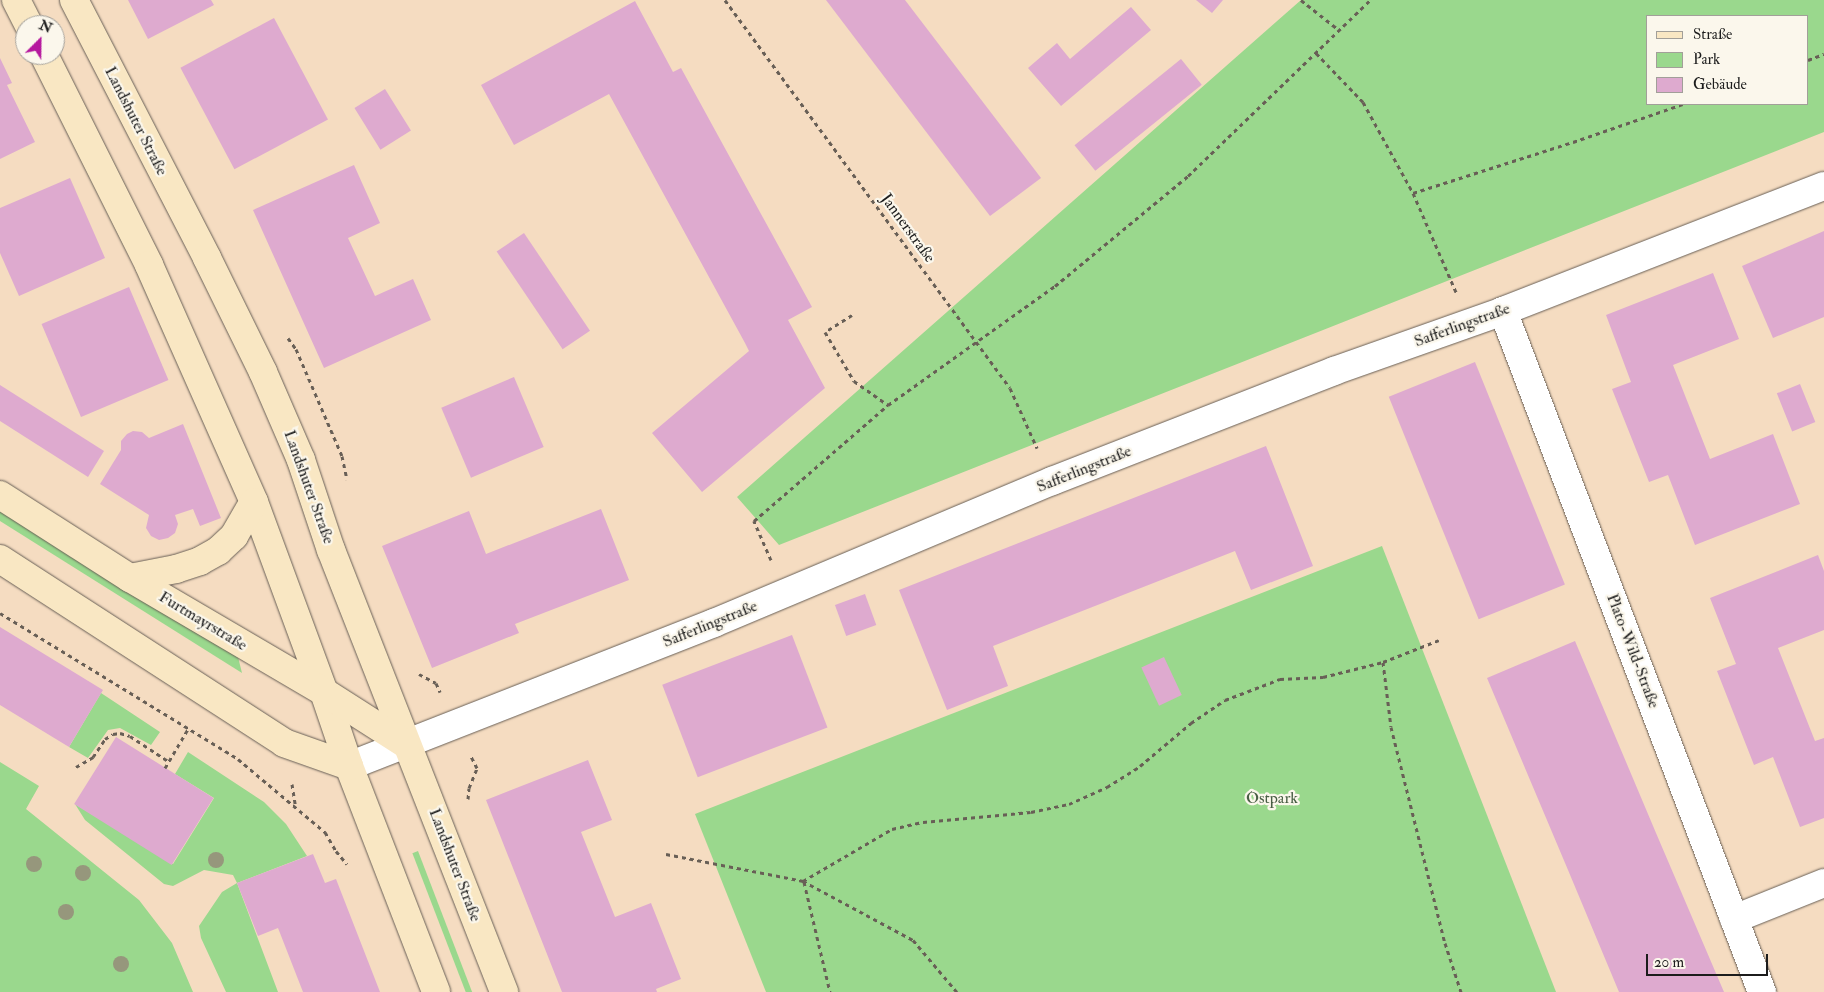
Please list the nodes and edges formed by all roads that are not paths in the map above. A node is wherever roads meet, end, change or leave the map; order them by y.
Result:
1 (16, 0) edge
2 (74, 0) edge
3 (24, 15) edge
4 (49, 65) edge
5 (1824, 186) edge
6 (1503, 311) junction
7 (0, 495) edge
8 (254, 502) junction
9 (0, 559) edge
10 (130, 578) junction
11 (324, 692) junction
12 (407, 745) junction
13 (349, 766) junction
14 (1824, 883) edge
15 (1734, 919) junction
16 (436, 992) edge
17 (504, 992) edge
18 (1762, 992) edge

1 - 3 main road
2 - 12 main road, Landshuter Straße
4 - 8 main road
5 - 6 street, Safferlingstraße
6 - 12 street, Safferlingstraße
6 - 15 street, Plato-Wild-Straße
7 - 10 main road, Furtmayrstraße
8 - 10 main road
8 - 11 main road
9 - 13 main road
10 - 11 main road, Furtmayrstraße
11 - 12 main road, Furtmayrstraße
11 - 13 main road
12 - 13 street, Safferlingstraße
12 - 17 main road, Landshuter Straße
13 - 16 main road
14 - 15 street
15 - 18 street, Plato-Wild-Straße

